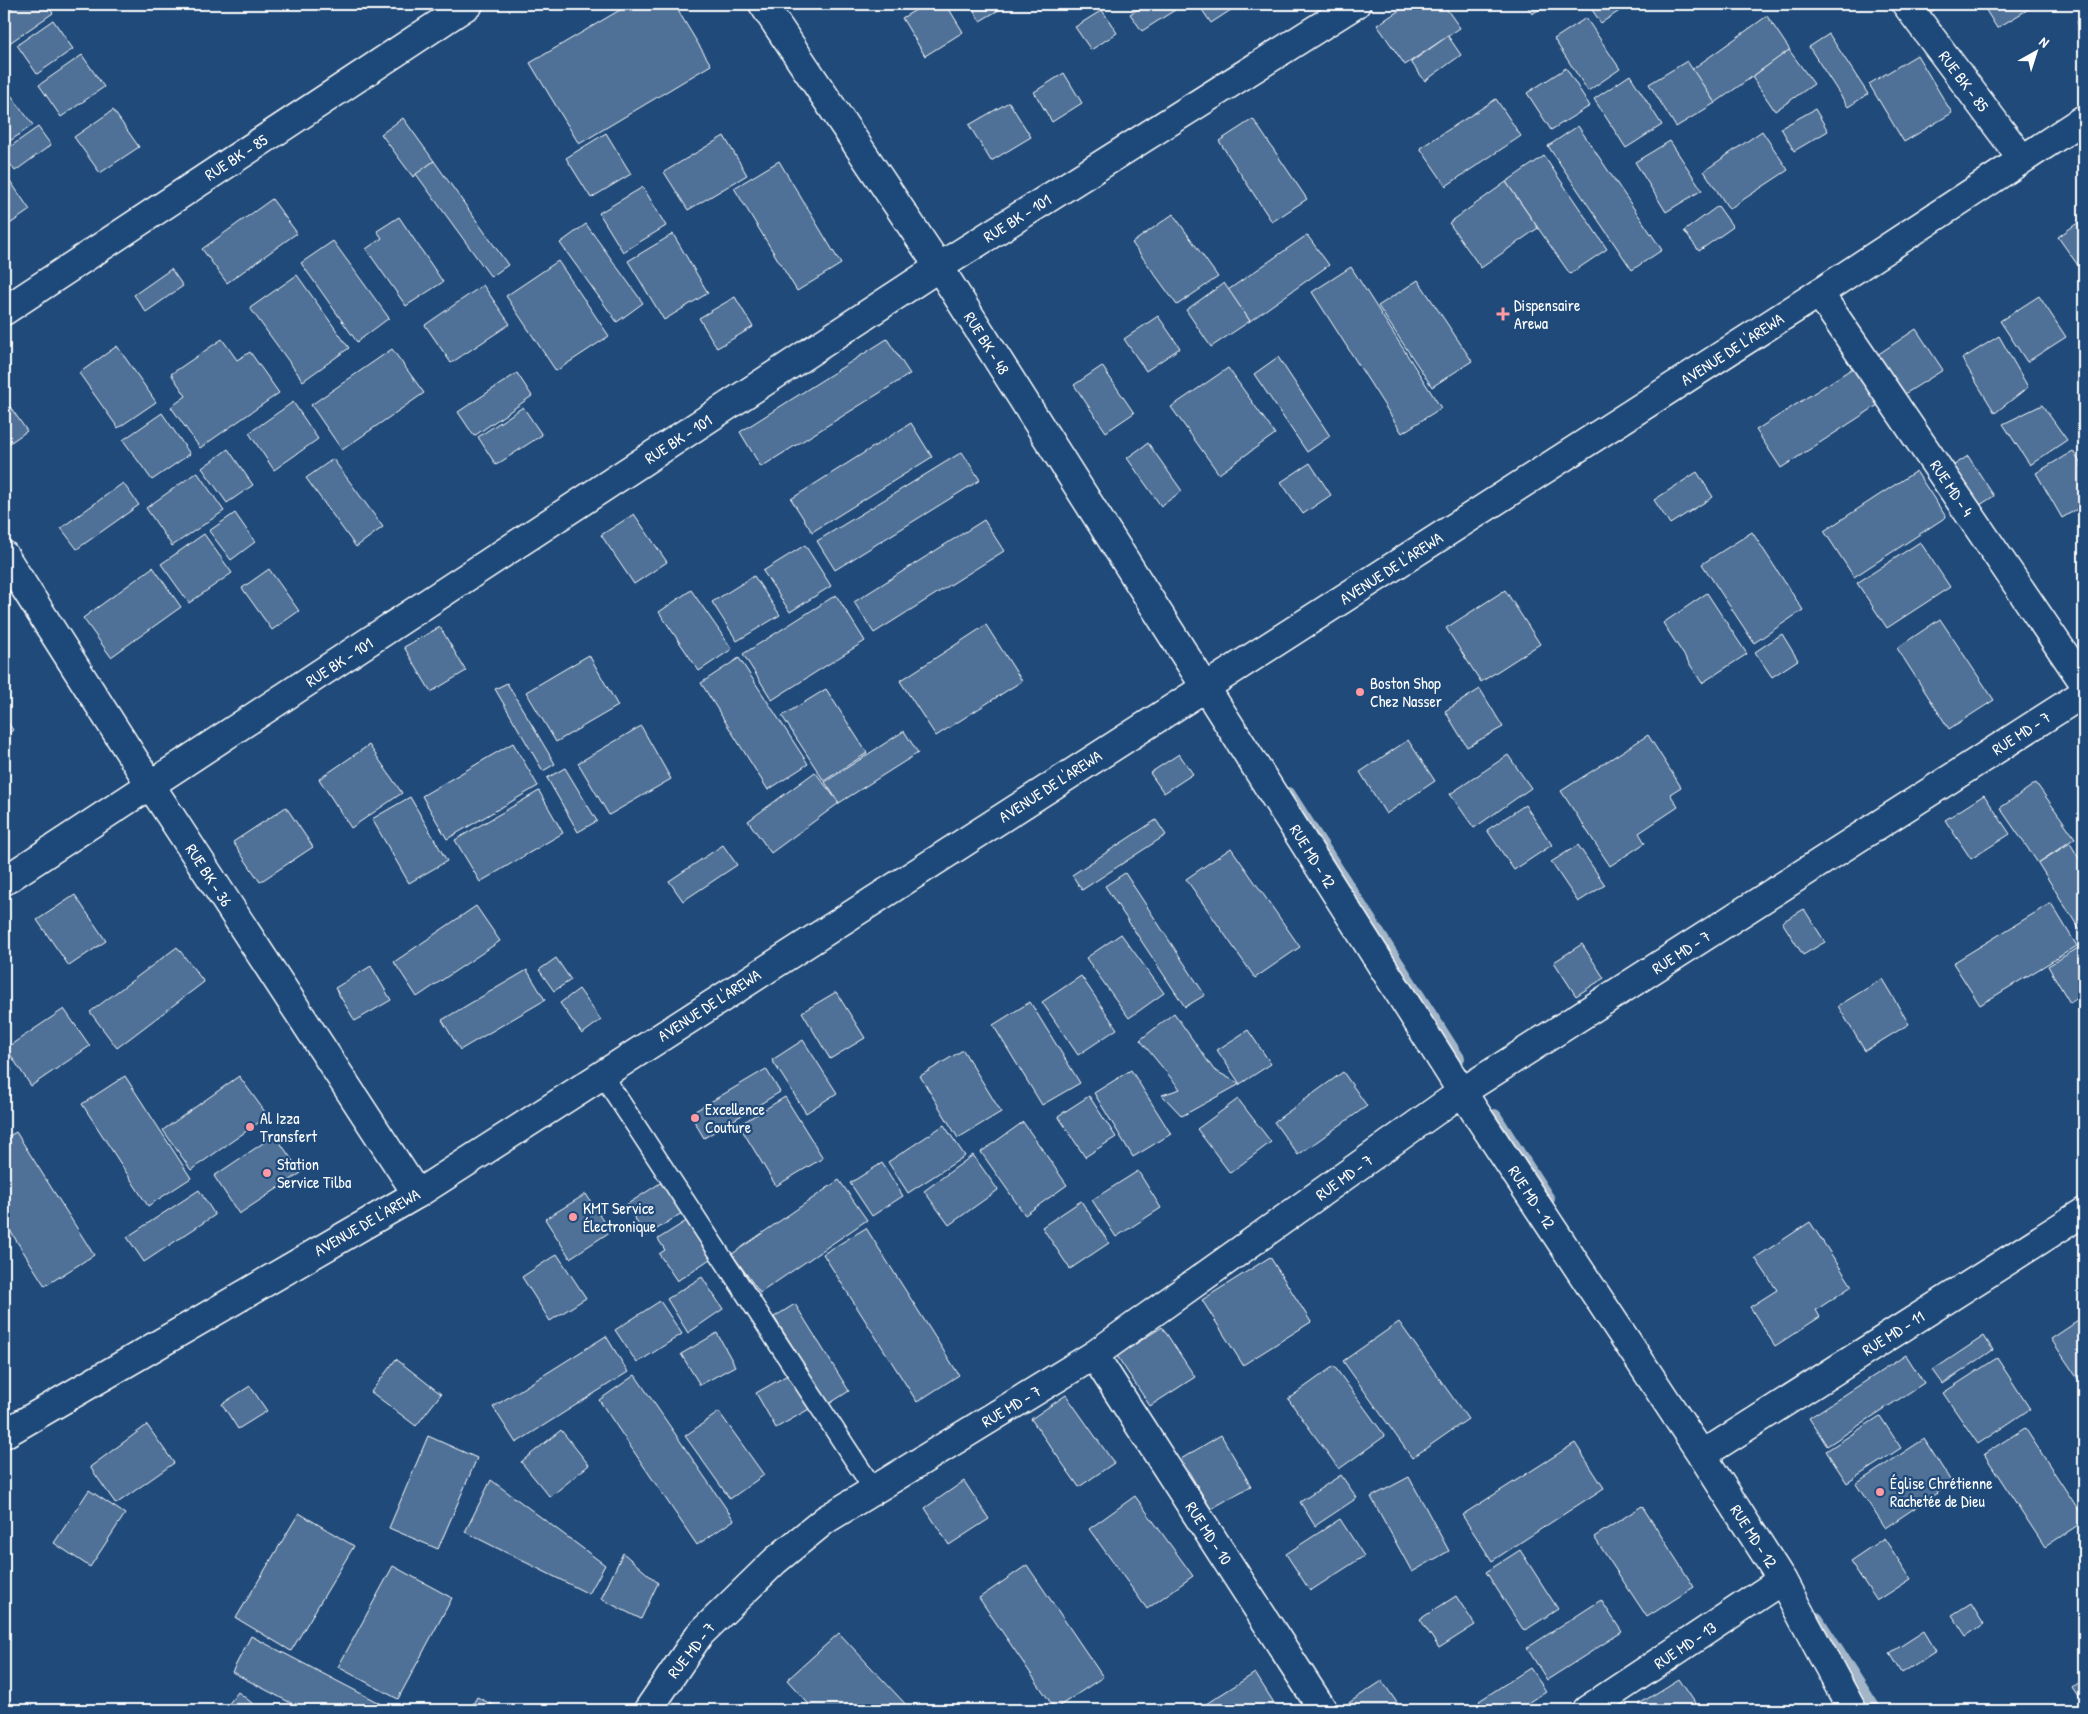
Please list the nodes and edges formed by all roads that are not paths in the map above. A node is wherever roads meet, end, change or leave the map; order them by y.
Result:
1 (469, 4) edge
2 (763, 4) edge
3 (1356, 4) edge
4 (1906, 4) edge
5 (2084, 119) edge
6 (2022, 159) junction
7 (939, 267) junction
8 (1819, 293) junction
9 (4, 311) edge
10 (4, 556) edge
11 (2084, 683) edge
12 (1205, 687) junction
13 (2084, 693) edge
14 (151, 786) junction
15 (4, 881) edge
16 (602, 1074) junction
17 (1462, 1092) junction
18 (417, 1194) junction
19 (2084, 1214) edge
20 (1094, 1355) junction
21 (4, 1434) edge
22 (1702, 1454) junction
23 (874, 1490) junction
24 (1782, 1580) junction
25 (648, 1710) edge
26 (1323, 1710) edge
27 (1587, 1710) edge
28 (1852, 1710) edge

1 - 9 street, RUE BK - 85
2 - 7 street, RUE BK - 48
3 - 7 street, RUE BK - 101
4 - 6 street, RUE BK - 85
5 - 6 street, AVENUE DE L'AREWA
6 - 8 street, AVENUE DE L'AREWA
7 - 12 street, RUE BK - 48
7 - 14 street, RUE BK - 101
8 - 11 street, RUE MD - 4
8 - 12 street, AVENUE DE L'AREWA
10 - 14 street, RUE BK - 36
12 - 16 street, AVENUE DE L'AREWA
12 - 17 street, RUE MD - 12
13 - 17 street, RUE MD - 7
14 - 15 street, RUE BK - 101
14 - 18 street, RUE BK - 36
16 - 18 street, AVENUE DE L'AREWA
16 - 23 lane
17 - 20 street, RUE MD - 7
17 - 22 street, RUE MD - 12
18 - 21 street, AVENUE DE L'AREWA
19 - 22 street, RUE MD - 11
20 - 23 street, RUE MD - 7
20 - 26 street, RUE MD - 10
22 - 24 street, RUE MD - 12
23 - 25 street, RUE MD - 7
24 - 27 street, RUE MD - 13
24 - 28 street, RUE MD - 12

